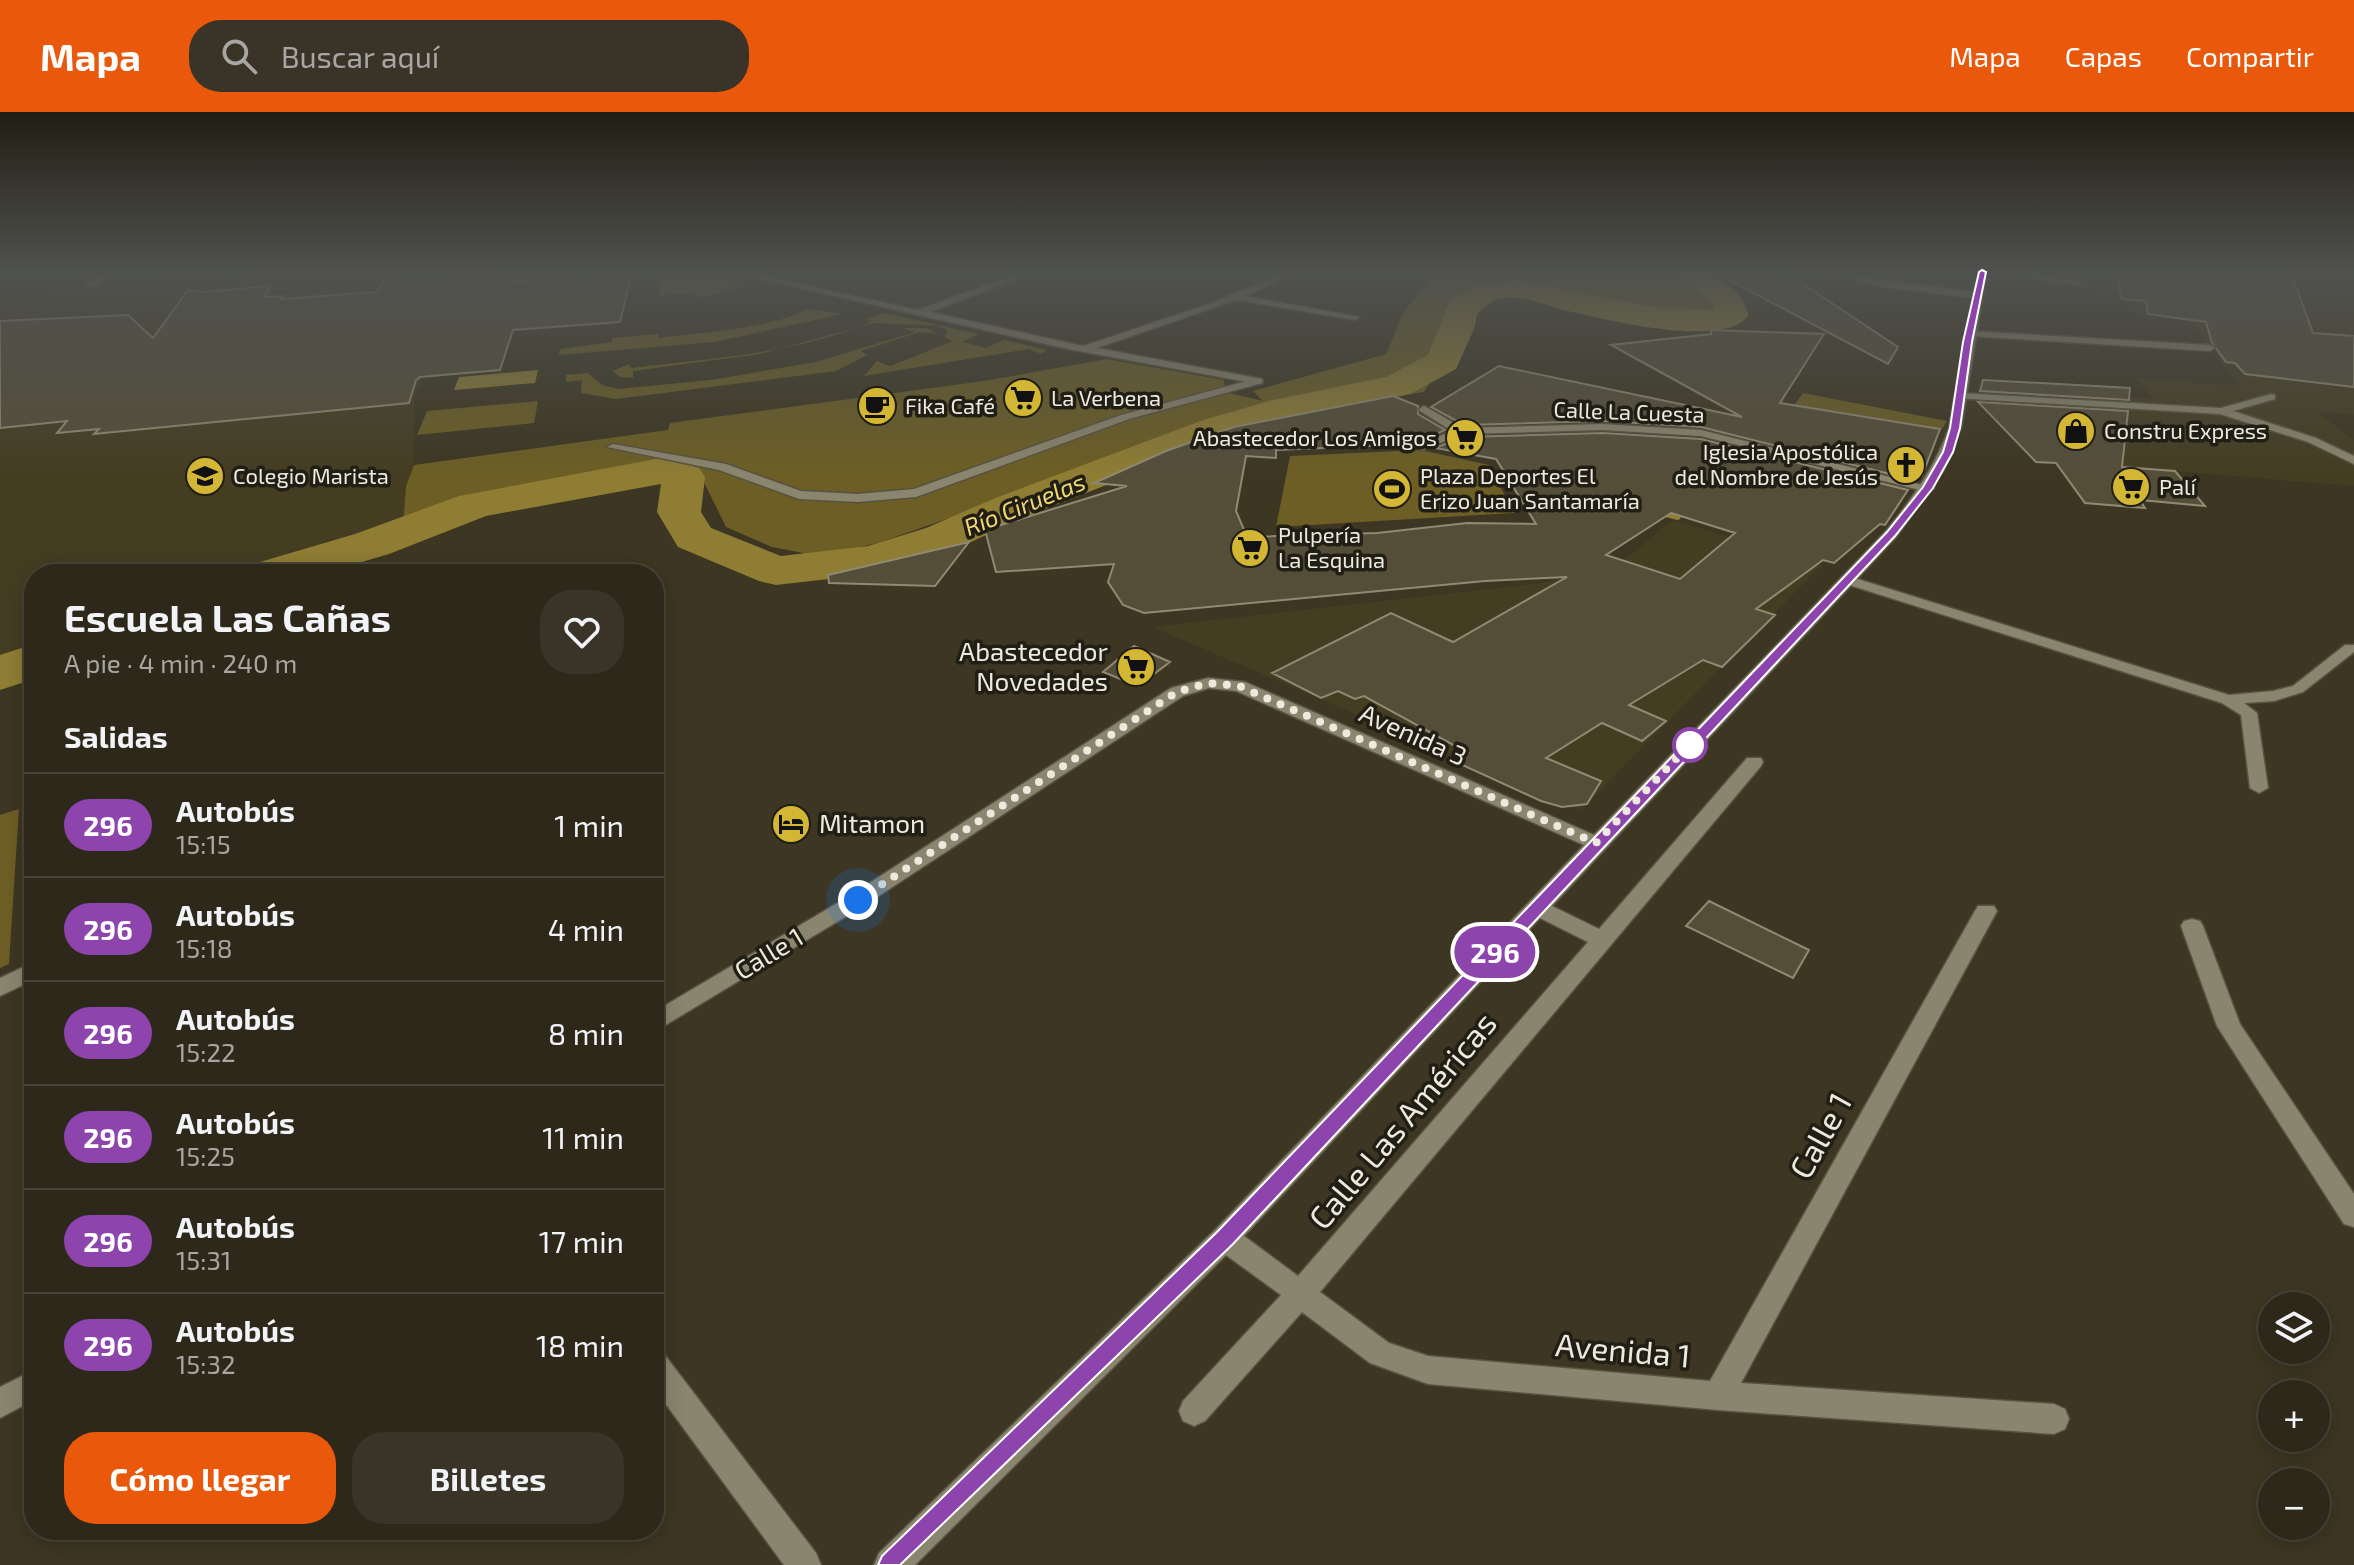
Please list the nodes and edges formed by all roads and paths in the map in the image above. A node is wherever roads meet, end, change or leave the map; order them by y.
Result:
1 (1041, 340) edge
2 (1110, 340) edge
3 (1969, 340) edge
4 (2079, 340) edge
5 (2210, 348) dead end
6 (1083, 349) junction
7 (1258, 381) joint
8 (1960, 396) junction
9 (2271, 397) dead end
10 (1424, 409) dead end
11 (2221, 411) junction
12 (1461, 431) junction
13 (613, 447) dead end
14 (1422, 447) dead end
15 (2354, 460) edge
16 (1928, 488) junction
17 (1848, 580) junction
18 (2350, 648) dead end
19 (1208, 683) joint
20 (2228, 700) junction
21 (1754, 762) dead end
22 (2259, 788) dead end
23 (1596, 843) junction
24 (1535, 907) junction
25 (1986, 911) dead end
26 (2192, 926) dead end
27 (1600, 939) junction
28 (24, 975) edge
29 (0, 988) edge
30 (664, 1017) edge
31 (2354, 1216) edge
32 (1225, 1238) junction
33 (1301, 1295) junction
34 (664, 1377) edge
35 (24, 1390) edge
36 (1718, 1396) junction
37 (0, 1403) edge
38 (1194, 1411) dead end
39 (2054, 1419) dead end
40 (804, 1565) edge
41 (891, 1565) edge

1 - 6 street
2 - 6 street
3 - 8 street, Calle Las Américas
4 - 5 lane
6 - 7 street
7 - 13 lane
8 - 11 lane
8 - 16 street, Calle Las Américas
9 - 11 lane
10 - 12 lane
11 - 15 lane
12 - 14 lane
12 - 16 lane, Calle La Cuesta
16 - 17 street, Calle Las Américas
17 - 20 lane
17 - 23 street, Calle Las Américas
18 - 20 lane
19 - 23 street, Avenida 3
19 - 30 street, Calle 1
20 - 22 lane
21 - 27 street, Calle Las Américas
23 - 24 street, Calle Las Américas
24 - 27 street
24 - 32 street, Calle Las Américas
25 - 36 street, Calle 1
26 - 31 street
27 - 33 street, Calle Las Américas
28 - 29 street
32 - 33 street, Avenida 1
32 - 41 street, Calle Las Américas
33 - 36 street, Avenida 1
33 - 38 street, Calle Las Américas
34 - 40 street
35 - 37 street
36 - 39 street, Avenida 1

